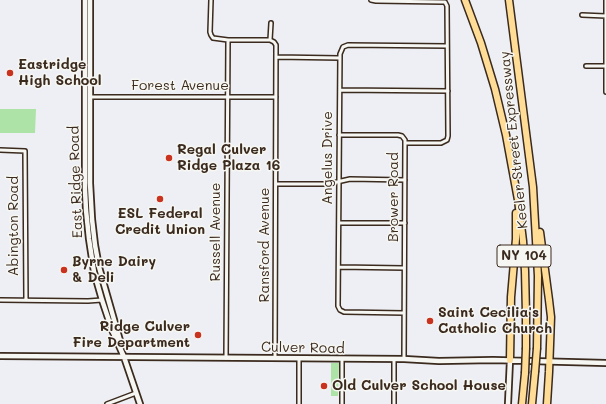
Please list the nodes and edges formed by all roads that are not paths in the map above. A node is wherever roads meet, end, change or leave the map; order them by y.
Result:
1 (84, 0) edge
2 (90, 0) edge
3 (211, 0) edge
4 (371, 0) edge
5 (465, 0) edge
6 (509, 0) edge
7 (606, 0) edge
8 (408, 1) edge
9 (582, 15) dead end
10 (606, 16) edge
11 (271, 23) dead end
12 (228, 40) junction
13 (270, 40) junction
14 (447, 46) junction
15 (276, 58) junction
16 (340, 58) junction
17 (586, 66) dead end
18 (606, 66) edge
19 (340, 90) junction
20 (448, 91) junction
21 (606, 92) edge
22 (85, 97) junction
23 (91, 97) junction
24 (227, 97) junction
25 (276, 97) junction
26 (339, 134) junction
27 (405, 144) junction
28 (0, 150) edge
29 (512, 165) junction
30 (405, 180) junction
31 (532, 181) junction
32 (339, 182) junction
33 (276, 184) junction
34 (405, 223) junction
35 (339, 224) junction
36 (339, 268) junction
37 (404, 268) junction
38 (108, 298) junction
39 (0, 300) edge
40 (26, 300) junction
41 (102, 300) junction
42 (404, 313) junction
43 (0, 356) edge
44 (124, 357) junction
45 (226, 358) junction
46 (275, 358) junction
47 (299, 359) junction
48 (342, 359) junction
49 (394, 359) junction
50 (404, 359) junction
51 (510, 360) junction
52 (550, 361) junction
53 (606, 363) edge
54 (136, 393) junction
55 (107, 404) edge
56 (140, 404) edge
57 (299, 404) edge
58 (342, 404) edge
59 (394, 404) edge
60 (508, 404) edge
61 (522, 404) edge
62 (532, 404) edge
63 (547, 404) edge

1 - 22 main road, East Ridge Road
2 - 23 main road, East Ridge Road
3 - 12 street
4 - 8 street
5 - 29 highway, Keeler Street Expressway / NY 104
6 - 31 highway, Keeler Street Expressway / NY 104
7 - 10 street
8 - 14 street, Brower Road
9 - 10 street
10 - 18 street
11 - 13 street, Ransford Avenue
12 - 13 street
12 - 24 street, Russell Avenue
13 - 15 street, Ransford Avenue
14 - 16 street
14 - 20 street, Brower Road
15 - 16 street
15 - 25 street, Ransford Avenue
16 - 19 street, Angelus Drive
17 - 18 street
18 - 21 street
19 - 20 street
19 - 26 street, Angelus Drive
20 - 27 street, Brower Road
22 - 23 street, Forest Avenue
22 - 41 main road, East Ridge Road
23 - 24 street, Forest Avenue
23 - 38 main road, East Ridge Road
24 - 25 street, Forest Avenue
24 - 45 street, Russell Avenue
25 - 33 street, Ransford Avenue
26 - 27 street
26 - 32 street, Angelus Drive
27 - 30 street, Brower Road
28 - 40 street, Abington Road
29 - 51 highway
29 - 61 highway, Keeler Street Expressway / NY 104, bridge
30 - 32 street
30 - 34 street, Brower Road
31 - 52 highway
31 - 62 highway, Keeler Street Expressway / NY 104, bridge
32 - 33 street
32 - 35 street, Angelus Drive
33 - 46 street, Ransford Avenue
34 - 35 street
34 - 37 street, Brower Road
35 - 36 street, Angelus Drive
36 - 37 street
36 - 42 street, Angelus Drive
37 - 42 street, Brower Road
38 - 41 street
38 - 44 main road, East Ridge Road
39 - 40 street
40 - 41 street
41 - 44 main road, East Ridge Road
42 - 50 street, Brower Road
43 - 44 main road, Culver Road
44 - 45 main road, Culver Road
44 - 54 main road, East Ridge Road
45 - 46 main road, Culver Road
46 - 47 main road, Culver Road
47 - 48 main road, Culver Road
47 - 57 street
48 - 49 main road, Culver Road
48 - 58 street
49 - 50 main road, Culver Road
49 - 59 street
50 - 51 main road, Culver Road
51 - 52 main road, Culver Road
51 - 60 main road
52 - 53 main road, Culver Road
52 - 63 highway
54 - 55 street
54 - 56 main road, East Ridge Road

